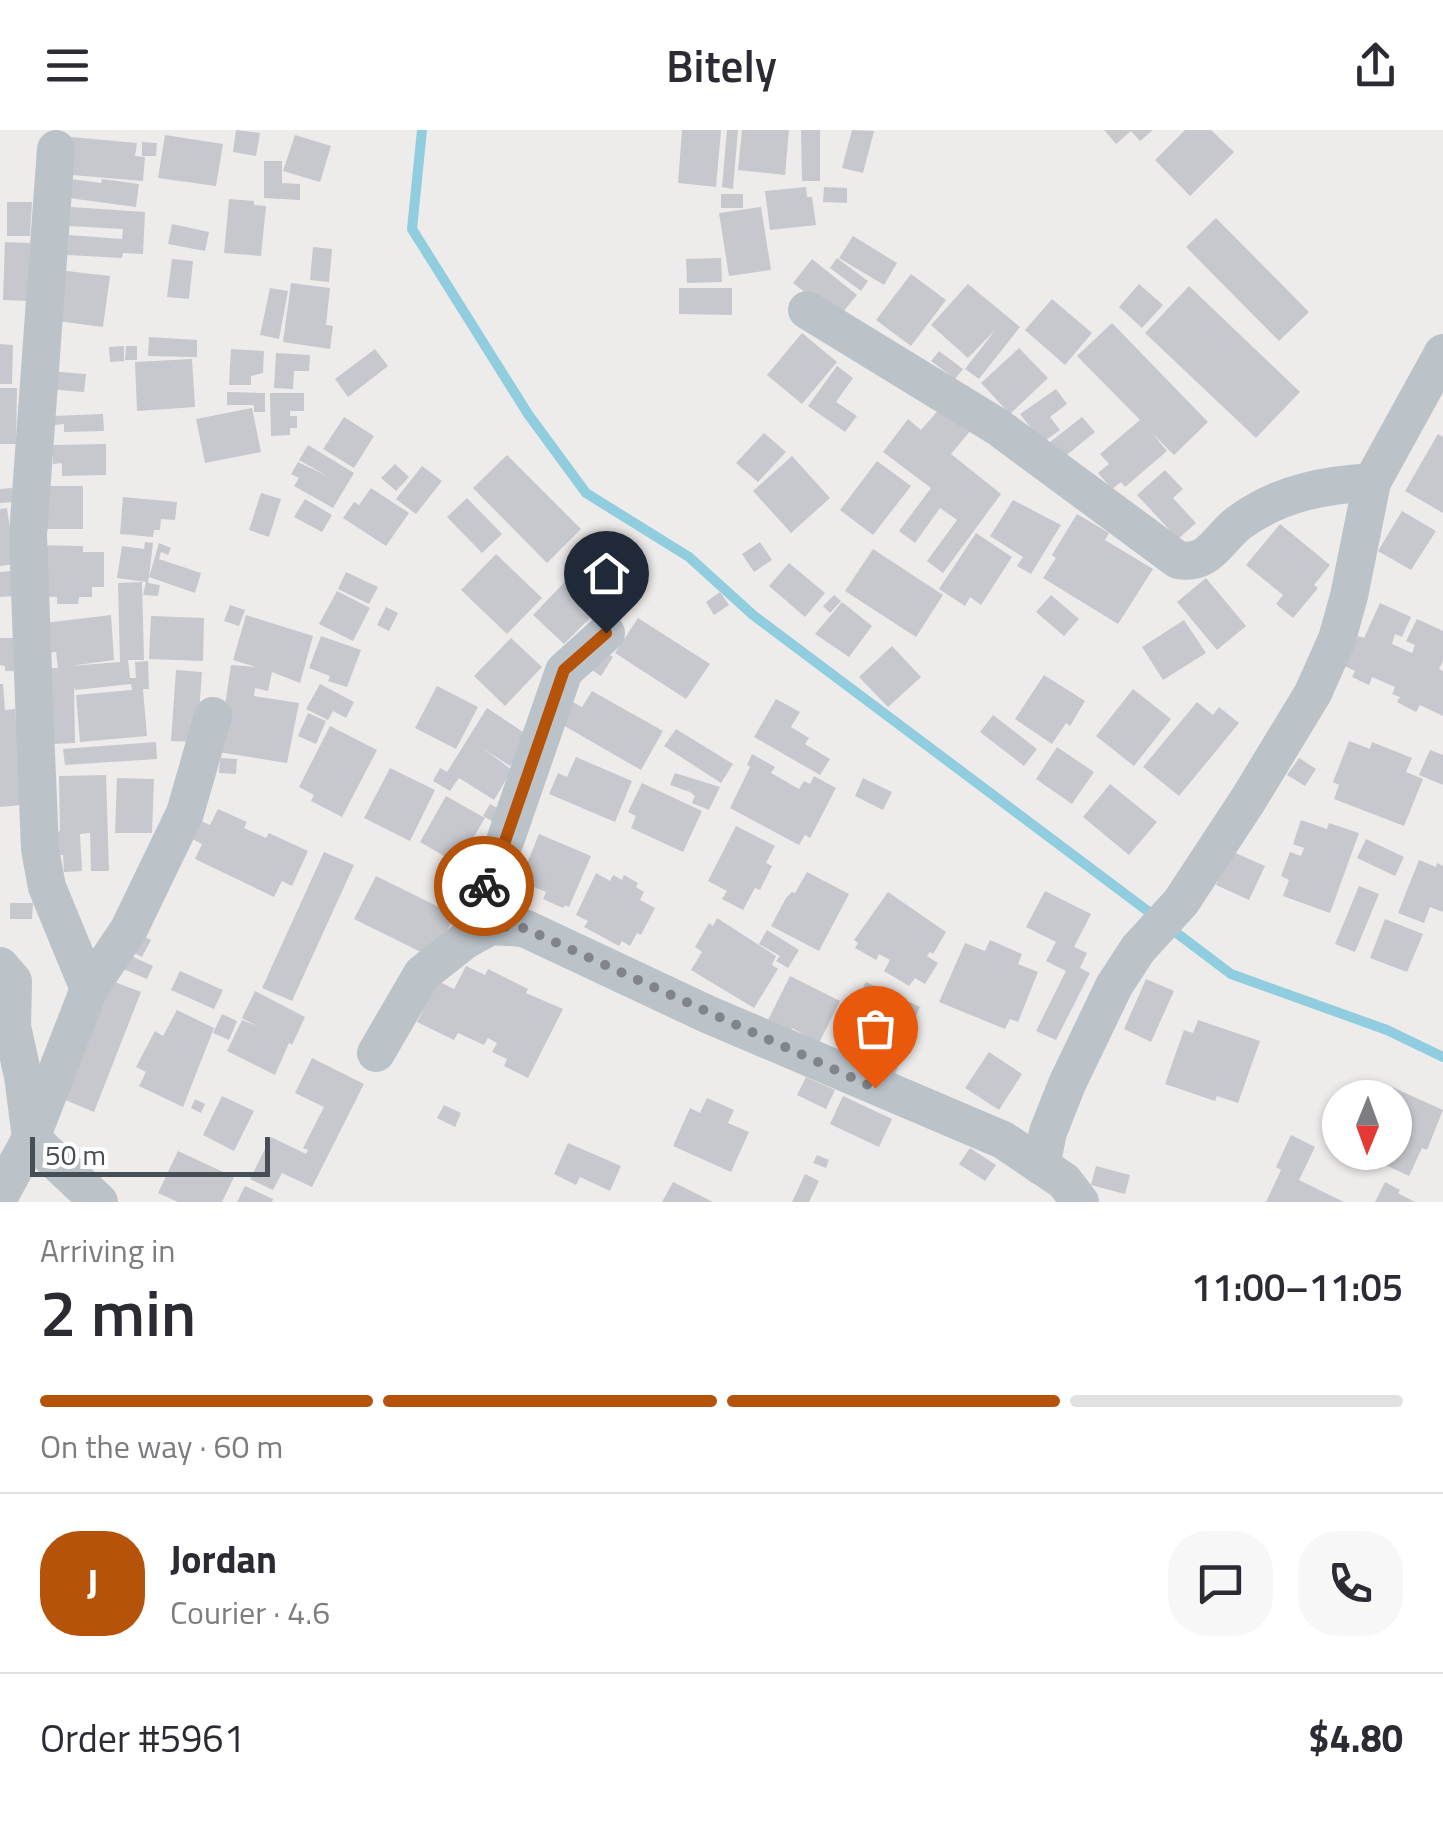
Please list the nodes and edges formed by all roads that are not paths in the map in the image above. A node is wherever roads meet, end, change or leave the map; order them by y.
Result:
1 (56, 149) dead end
2 (807, 310) dead end
3 (1443, 353) edge
4 (1372, 482) junction
5 (606, 633) dead end
6 (213, 716) dead end
7 (492, 926) junction
8 (0, 966) edge
9 (89, 989) junction
10 (376, 1053) dead end
11 (30, 1138) junction
12 (1042, 1166) junction
13 (0, 1195) edge
14 (99, 1202) edge
15 (1080, 1202) edge

1 - 9 street
2 - 4 street
3 - 4 street
4 - 12 street
5 - 7 street
6 - 9 street
7 - 10 street
7 - 12 street
8 - 11 street
9 - 11 street
11 - 13 street
11 - 14 street
12 - 15 street

